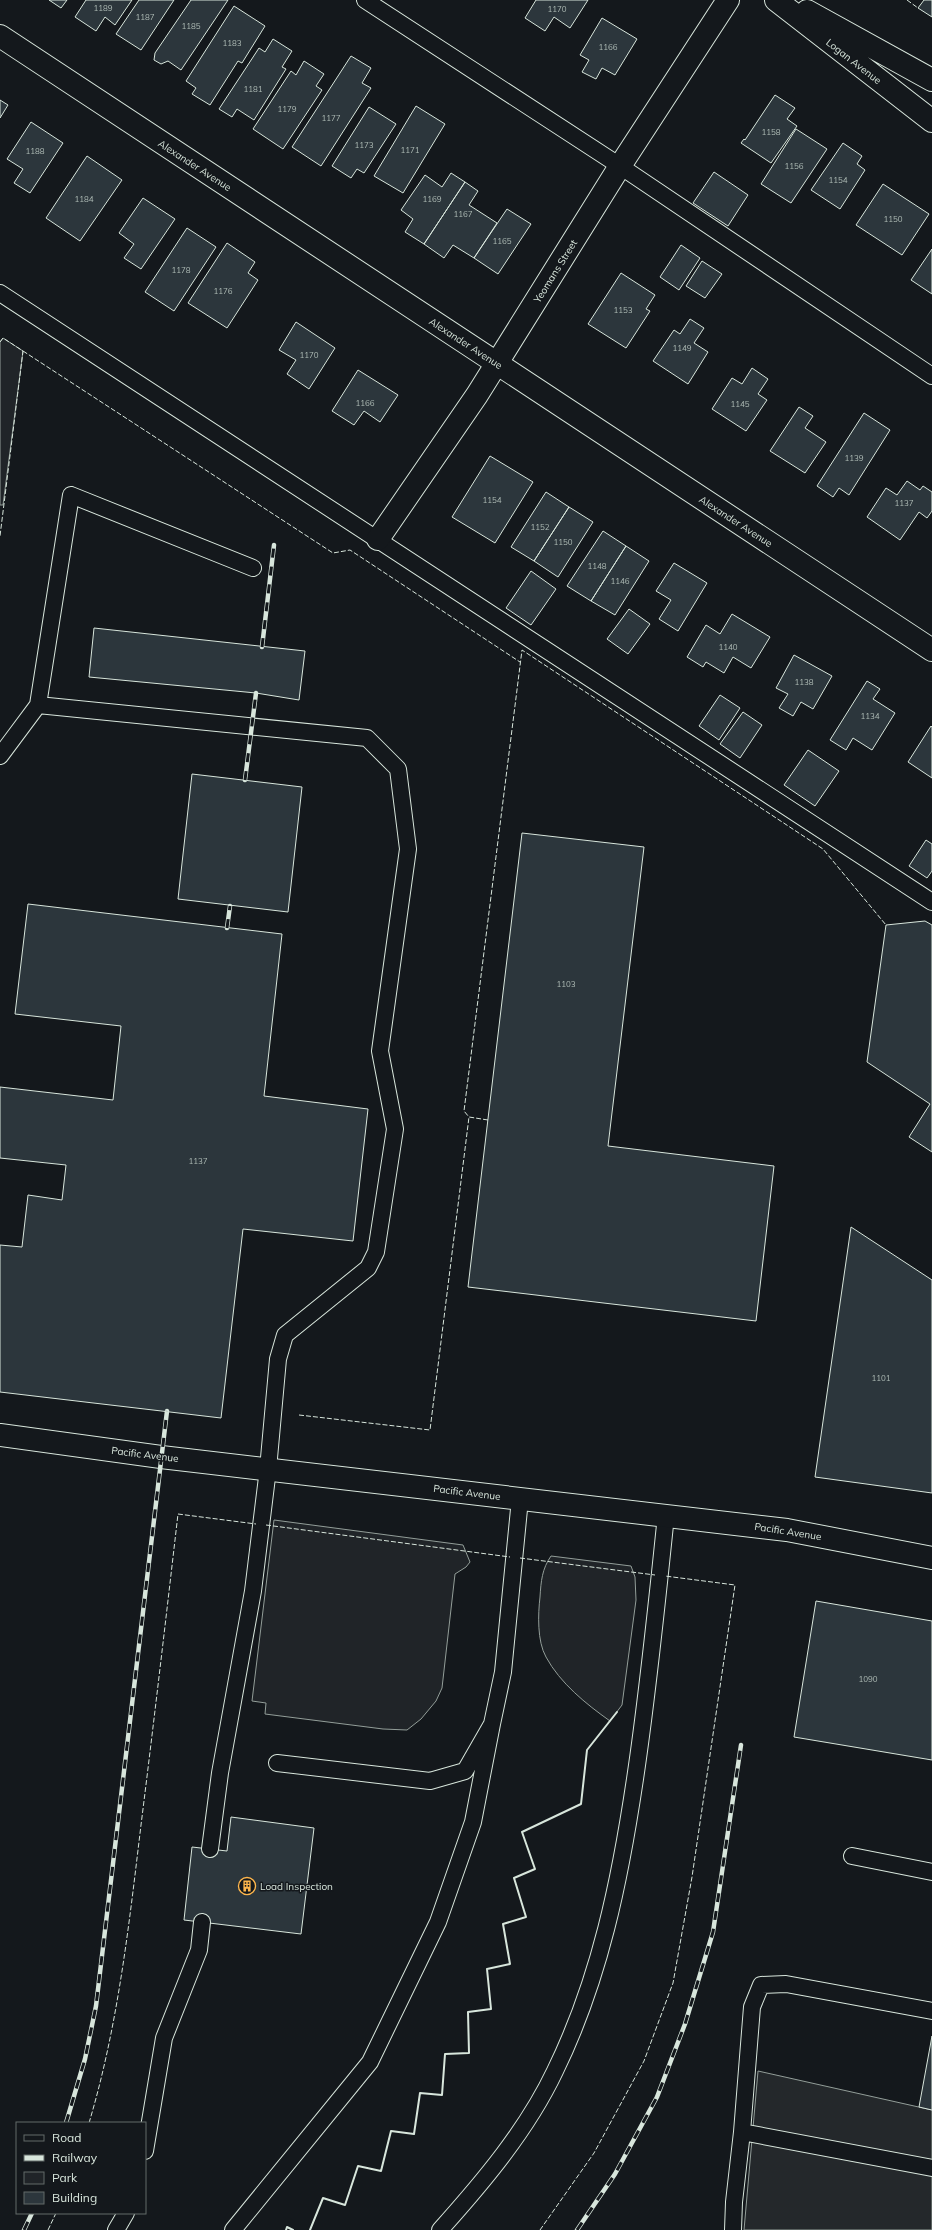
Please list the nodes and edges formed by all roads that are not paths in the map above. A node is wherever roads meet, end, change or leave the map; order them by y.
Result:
1 (365, 0) edge
2 (728, 0) edge
3 (776, 0) edge
4 (788, 0) edge
5 (0, 36) edge
6 (932, 80) edge
7 (932, 121) edge
8 (620, 166) junction
9 (0, 293) edge
10 (497, 364) junction
11 (932, 376) edge
12 (378, 539) junction
13 (253, 568) dead end
14 (932, 650) edge
15 (38, 705) junction
16 (0, 756) edge
17 (932, 902) edge
18 (0, 1436) edge
19 (268, 1469) junction
20 (520, 1499) junction
21 (666, 1515) junction
22 (932, 1558) edge
23 (492, 1724) junction
24 (277, 1762) dead end
25 (210, 1849) dead end
26 (852, 1856) dead end
27 (932, 1872) edge
28 (202, 1922) dead end
29 (932, 2011) edge
30 (742, 2132) junction
31 (146, 2145) edge
32 (932, 2168) edge
33 (125, 2214) edge
34 (116, 2230) edge
35 (233, 2230) edge
36 (440, 2230) edge
37 (733, 2230) edge

1 - 8 lane
2 - 8 street, Yeomans Street
3 - 7 street, Logan Avenue
4 - 6 street, Logan Avenue
5 - 10 street, Alexander Avenue
8 - 10 street, Yeomans Street
8 - 11 lane
9 - 12 lane
10 - 12 street, Yeomans Street
10 - 14 street, Alexander Avenue
12 - 17 lane
13 - 15 lane
15 - 16 lane
15 - 19 lane
18 - 19 street, Pacific Avenue
19 - 20 street, Pacific Avenue
19 - 25 lane
20 - 21 street, Pacific Avenue
20 - 23 lane
21 - 22 street, Pacific Avenue
21 - 36 lane
23 - 24 lane
23 - 35 lane
26 - 27 lane
28 - 31 lane
29 - 30 lane
30 - 32 lane
30 - 37 lane
33 - 34 lane

